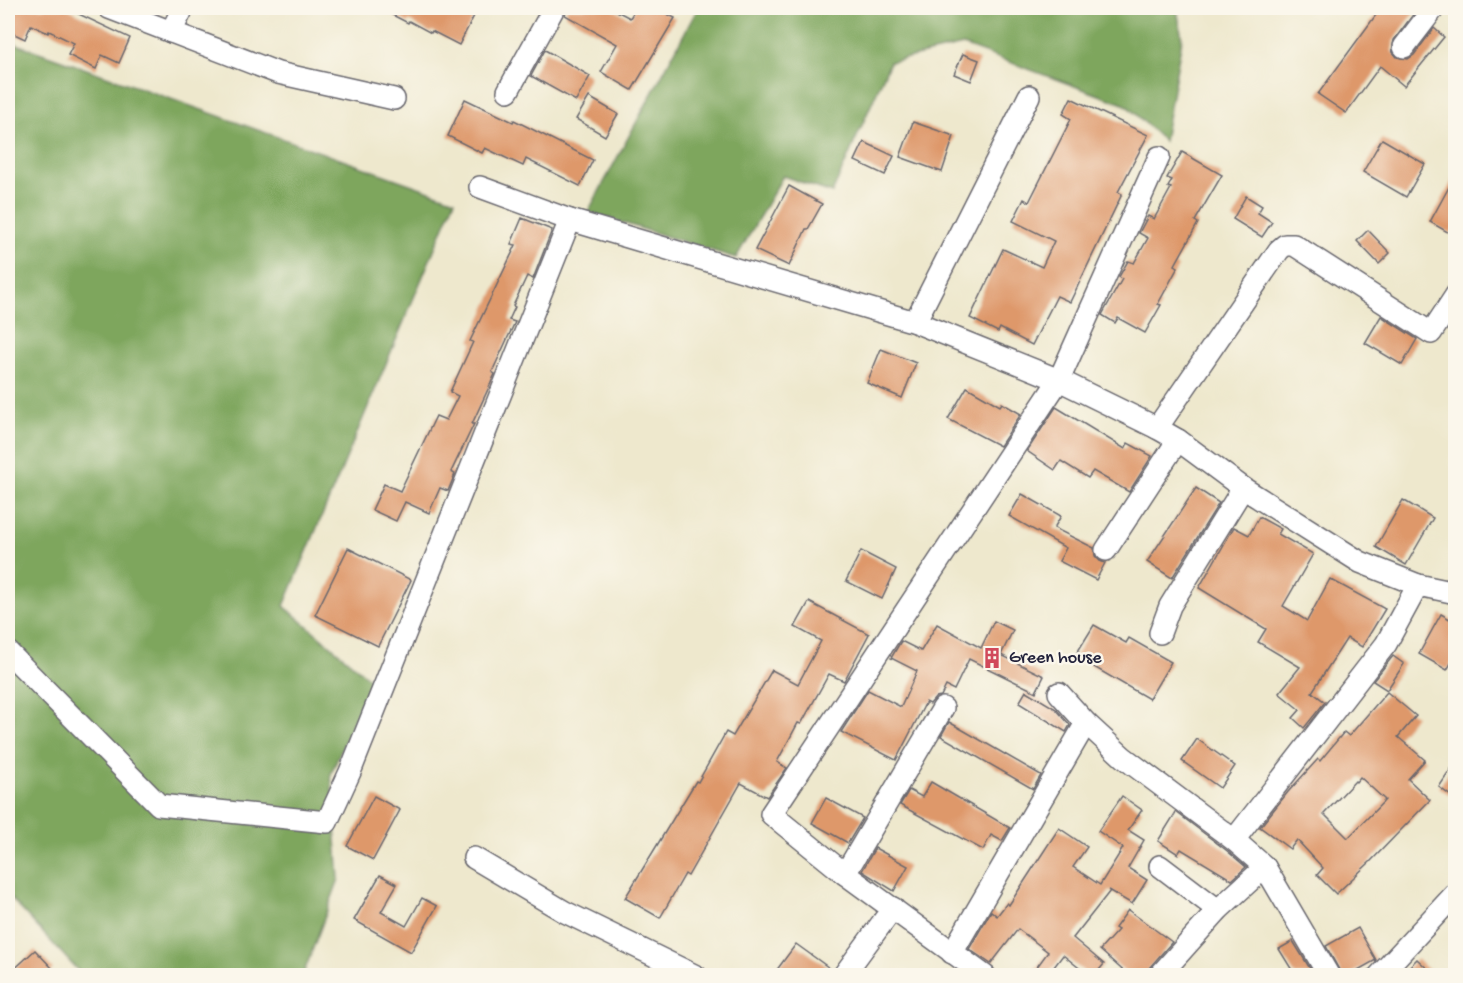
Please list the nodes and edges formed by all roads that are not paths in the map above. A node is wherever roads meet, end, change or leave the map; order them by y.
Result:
1 (109, 8) edge
2 (183, 8) edge
3 (554, 8) edge
4 (1434, 8) edge
5 (171, 32) junction
6 (1404, 47) dead end
7 (508, 92) dead end
8 (1029, 96) dead end
9 (394, 99) dead end
10 (1159, 157) dead end
11 (480, 187) dead end
12 (570, 220) junction
13 (1455, 295) edge
14 (915, 322) junction
15 (1059, 380) junction
16 (1157, 428) junction
17 (1178, 440) junction
18 (1243, 488) junction
19 (1106, 550) dead end
20 (1418, 585) junction
21 (1455, 593) edge
22 (1160, 633) dead end
23 (8, 652) edge
24 (1059, 693) dead end
25 (943, 708) dead end
26 (1086, 723) junction
27 (1234, 840) junction
28 (474, 858) dead end
29 (1160, 866) dead end
30 (1265, 867) junction
31 (845, 874) junction
32 (1455, 893) edge
33 (892, 908) junction
34 (1218, 910) junction
35 (952, 953) junction
36 (696, 975) edge
37 (843, 975) edge
38 (985, 975) edge
39 (1160, 975) edge
40 (1329, 975) edge
41 (1379, 975) edge

1 - 5 street
2 - 5 street
3 - 7 street
4 - 6 street
5 - 9 street
8 - 14 street
10 - 15 street
11 - 12 street
12 - 14 street
12 - 23 street
13 - 16 street
14 - 15 street
15 - 16 street
15 - 31 street
16 - 17 street
17 - 18 street
17 - 19 street
18 - 20 street
18 - 22 street
20 - 21 street
20 - 27 street
24 - 26 street
25 - 31 street
26 - 27 street
26 - 35 street
27 - 30 street
28 - 36 street
29 - 34 street
30 - 34 street
30 - 40 street
31 - 33 street
32 - 41 street
33 - 35 street
33 - 37 street
34 - 39 street
35 - 38 street

